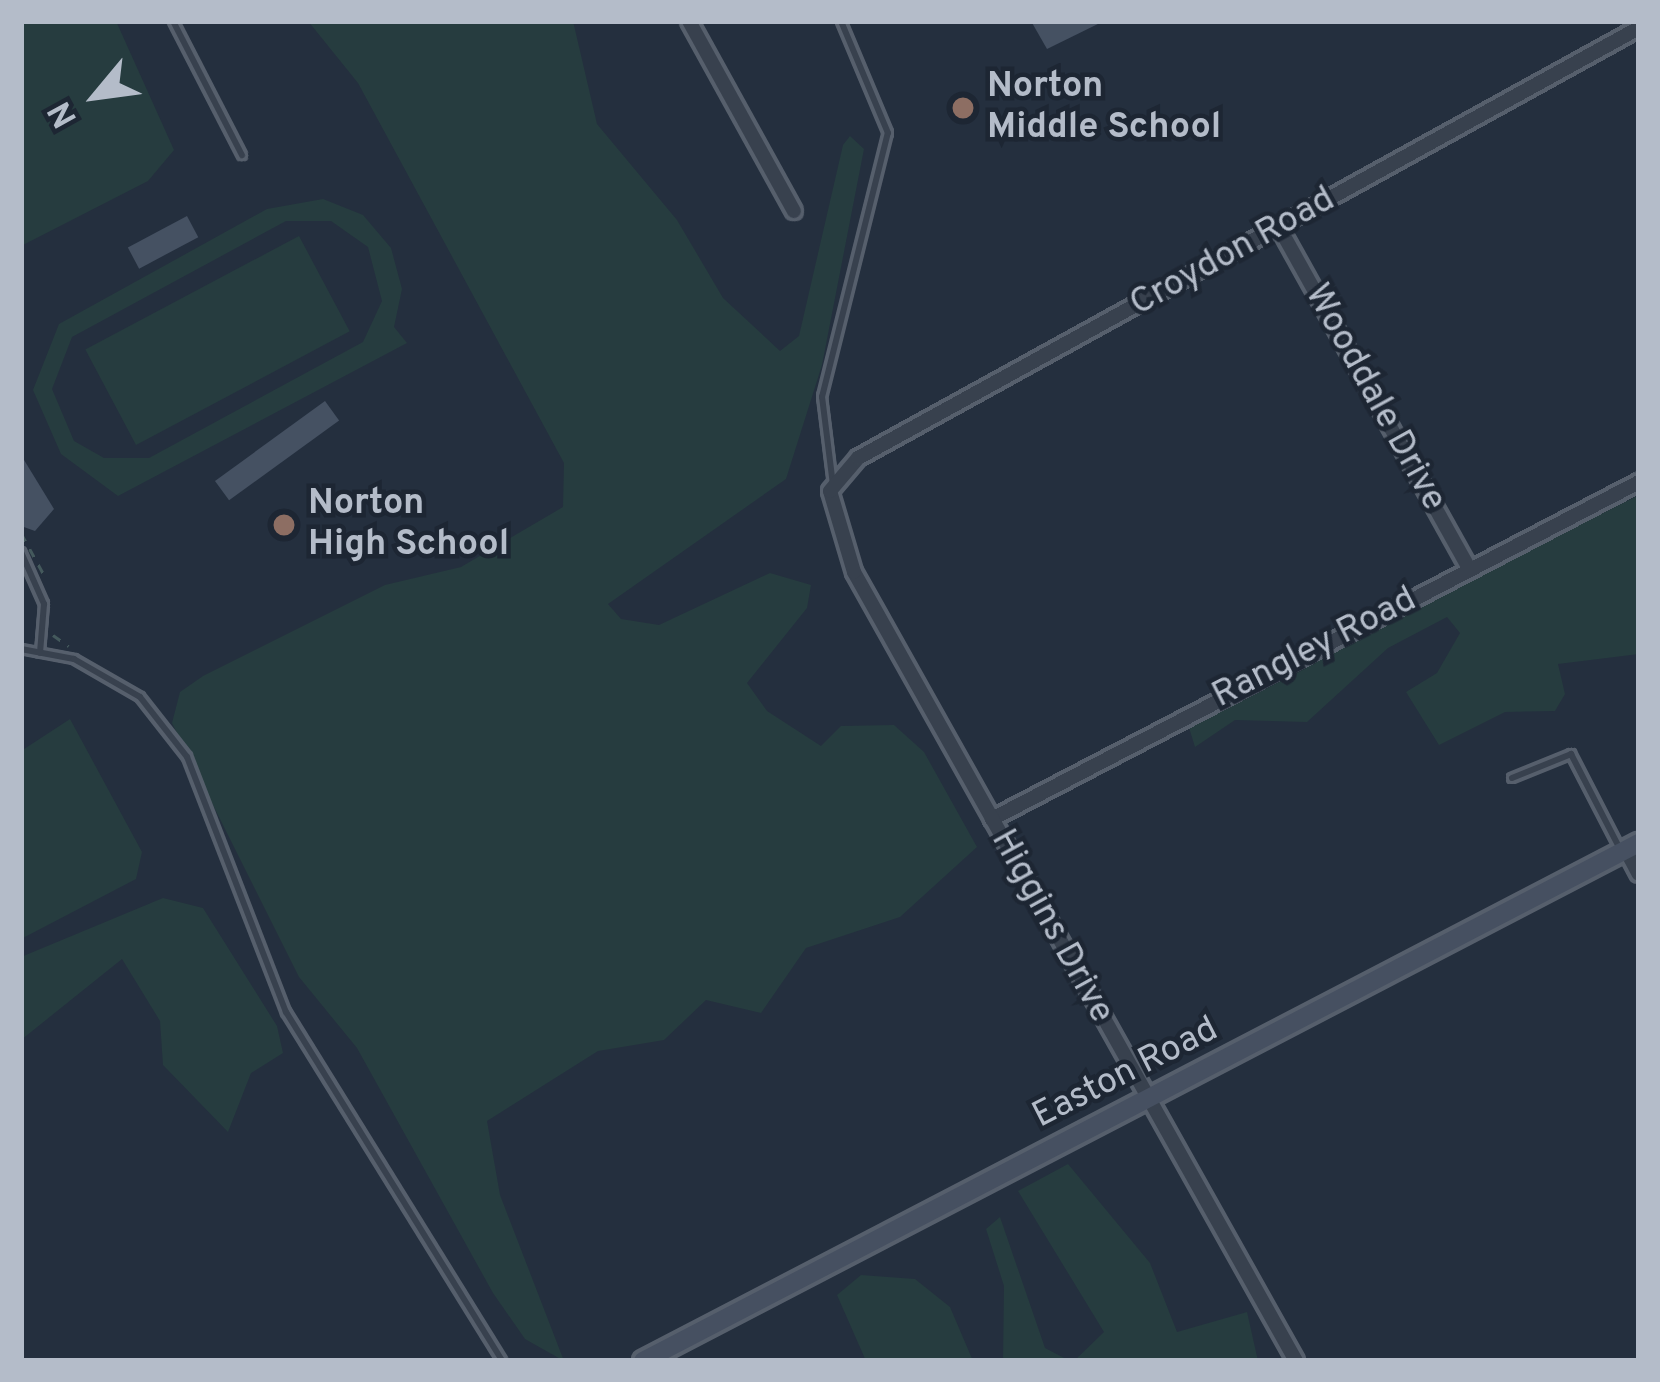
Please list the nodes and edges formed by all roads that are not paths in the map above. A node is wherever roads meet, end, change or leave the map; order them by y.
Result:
1 (172, 21) edge
2 (689, 21) edge
3 (841, 21) edge
4 (1639, 28) edge
5 (242, 155) dead end
6 (794, 211) dead end
7 (1279, 227) junction
8 (1639, 482) edge
9 (833, 485) junction
10 (21, 552) edge
11 (1469, 569) junction
12 (21, 650) edge
13 (40, 653) junction
14 (1512, 778) dead end
15 (992, 819) junction
16 (1629, 849) edge
17 (1639, 874) edge
18 (1150, 1099) junction
19 (502, 1361) edge
20 (643, 1361) edge
21 (1296, 1361) edge

1 - 5 lane
2 - 6 street
3 - 9 lane
4 - 7 street, Croydon Road
7 - 9 street, Croydon Road
7 - 11 street, Wooddale Drive
8 - 11 street, Rangley Road
9 - 15 street, Higgins Drive
10 - 13 lane
11 - 15 street, Rangley Road
12 - 13 lane
13 - 19 lane
14 - 16 lane
15 - 18 street, Higgins Drive
16 - 17 street
16 - 18 street, Easton Road
18 - 20 street, Easton Road
18 - 21 street, Higgins Drive

